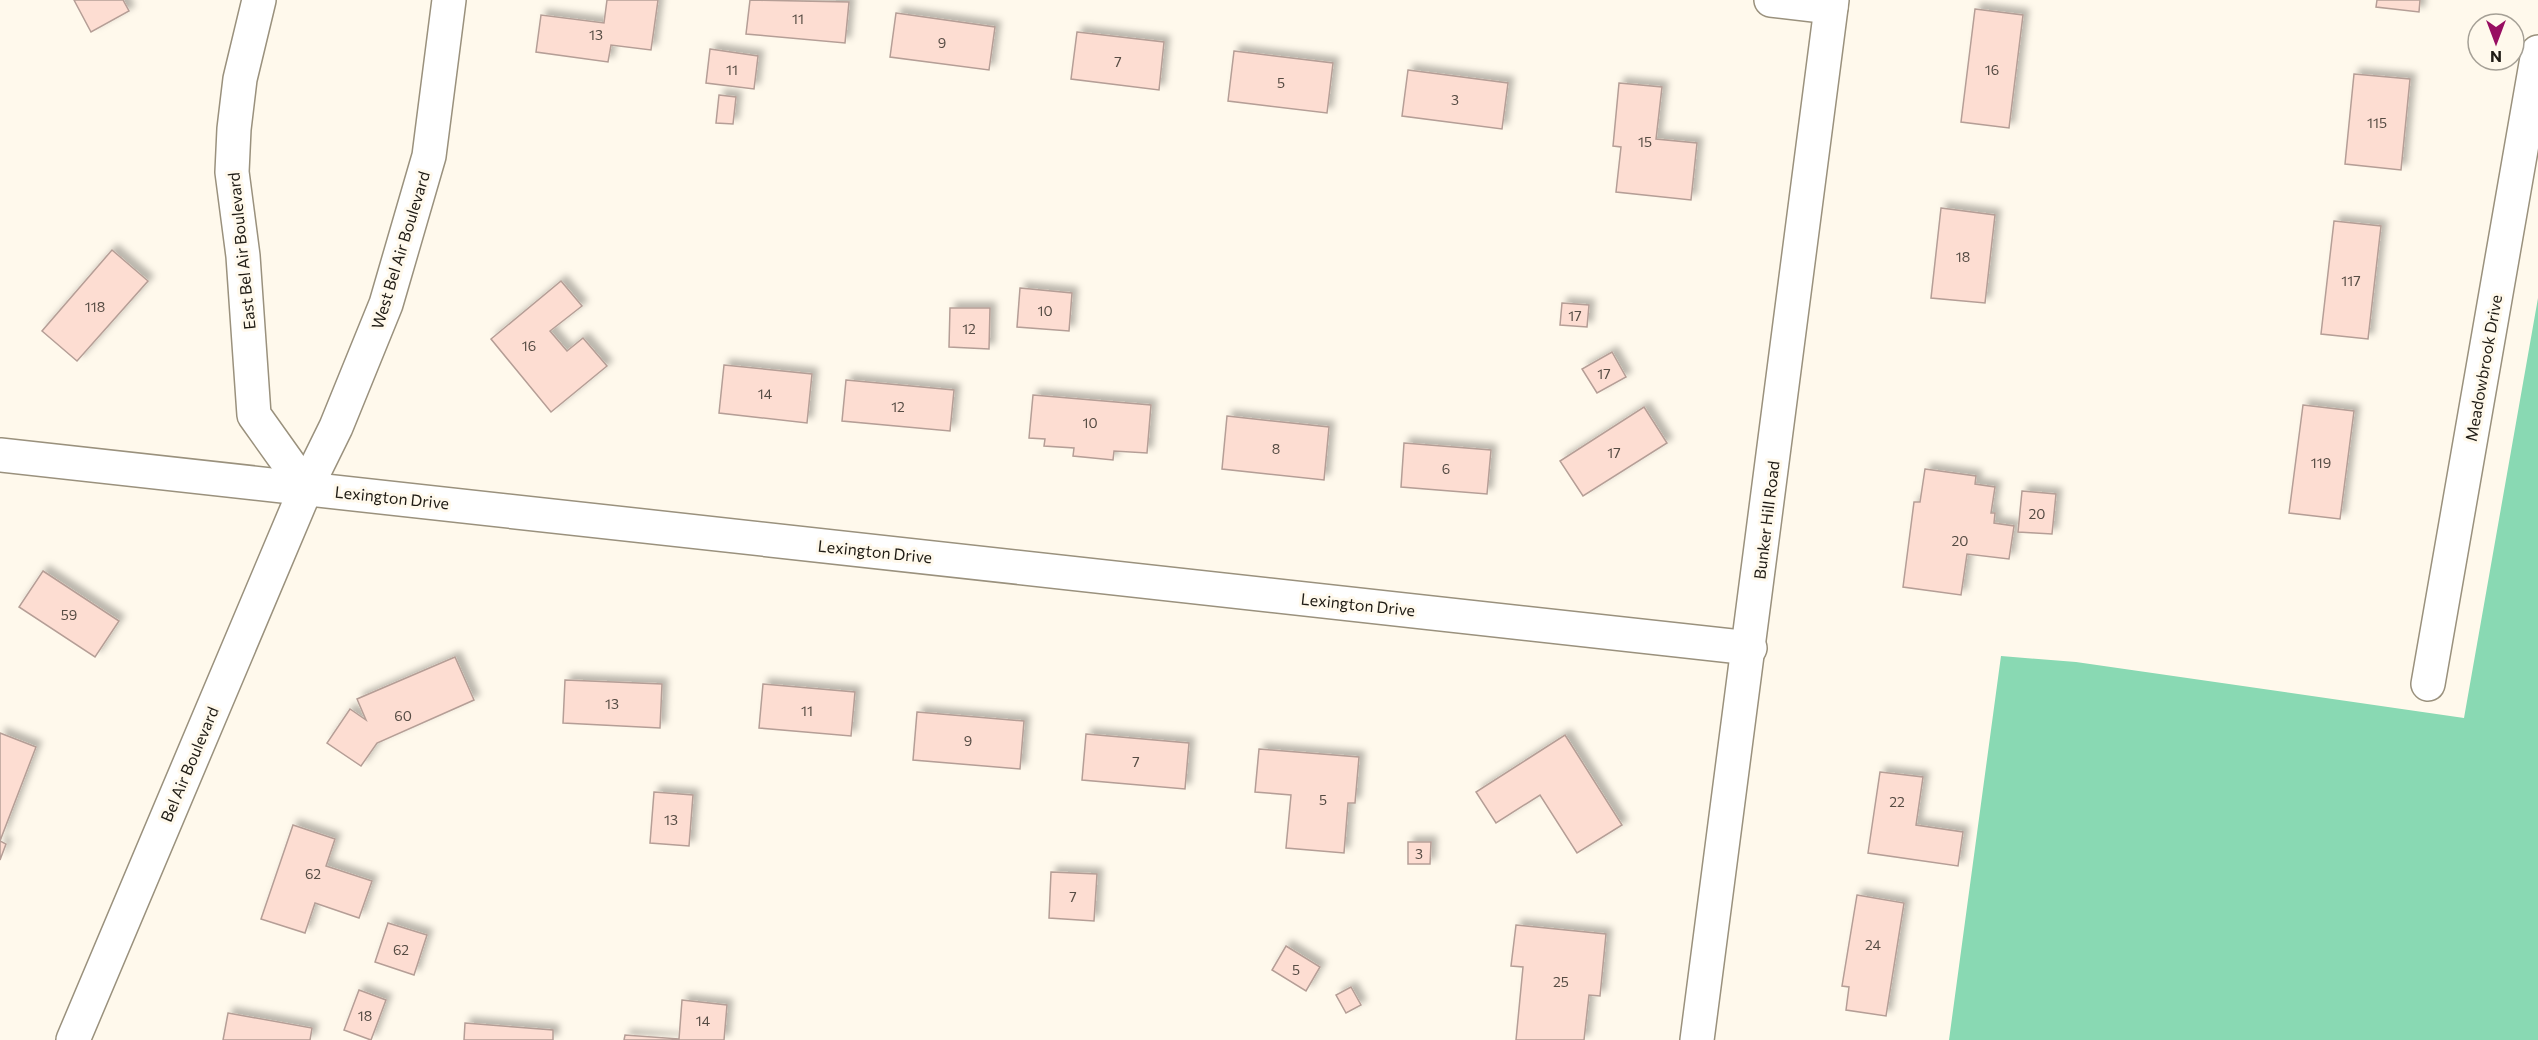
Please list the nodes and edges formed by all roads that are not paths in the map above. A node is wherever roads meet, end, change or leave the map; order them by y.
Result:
1 (259, 0) edge
2 (449, 0) edge
3 (1771, 0) edge
4 (1832, 4) edge
5 (2538, 52) edge
6 (0, 455) edge
7 (306, 488) junction
8 (1750, 648) junction
9 (2428, 684) dead end
10 (73, 1040) edge
11 (1697, 1040) edge

1 - 7 street, East Bel Air Boulevard
2 - 7 street, West Bel Air Boulevard
3 - 4 street
4 - 8 street, Bunker Hill Road
5 - 9 street, Meadowbrook Drive
6 - 7 street, Lexington Drive
7 - 8 street, Lexington Drive
7 - 10 street, Bel Air Boulevard
8 - 11 street, Bunker Hill Road

